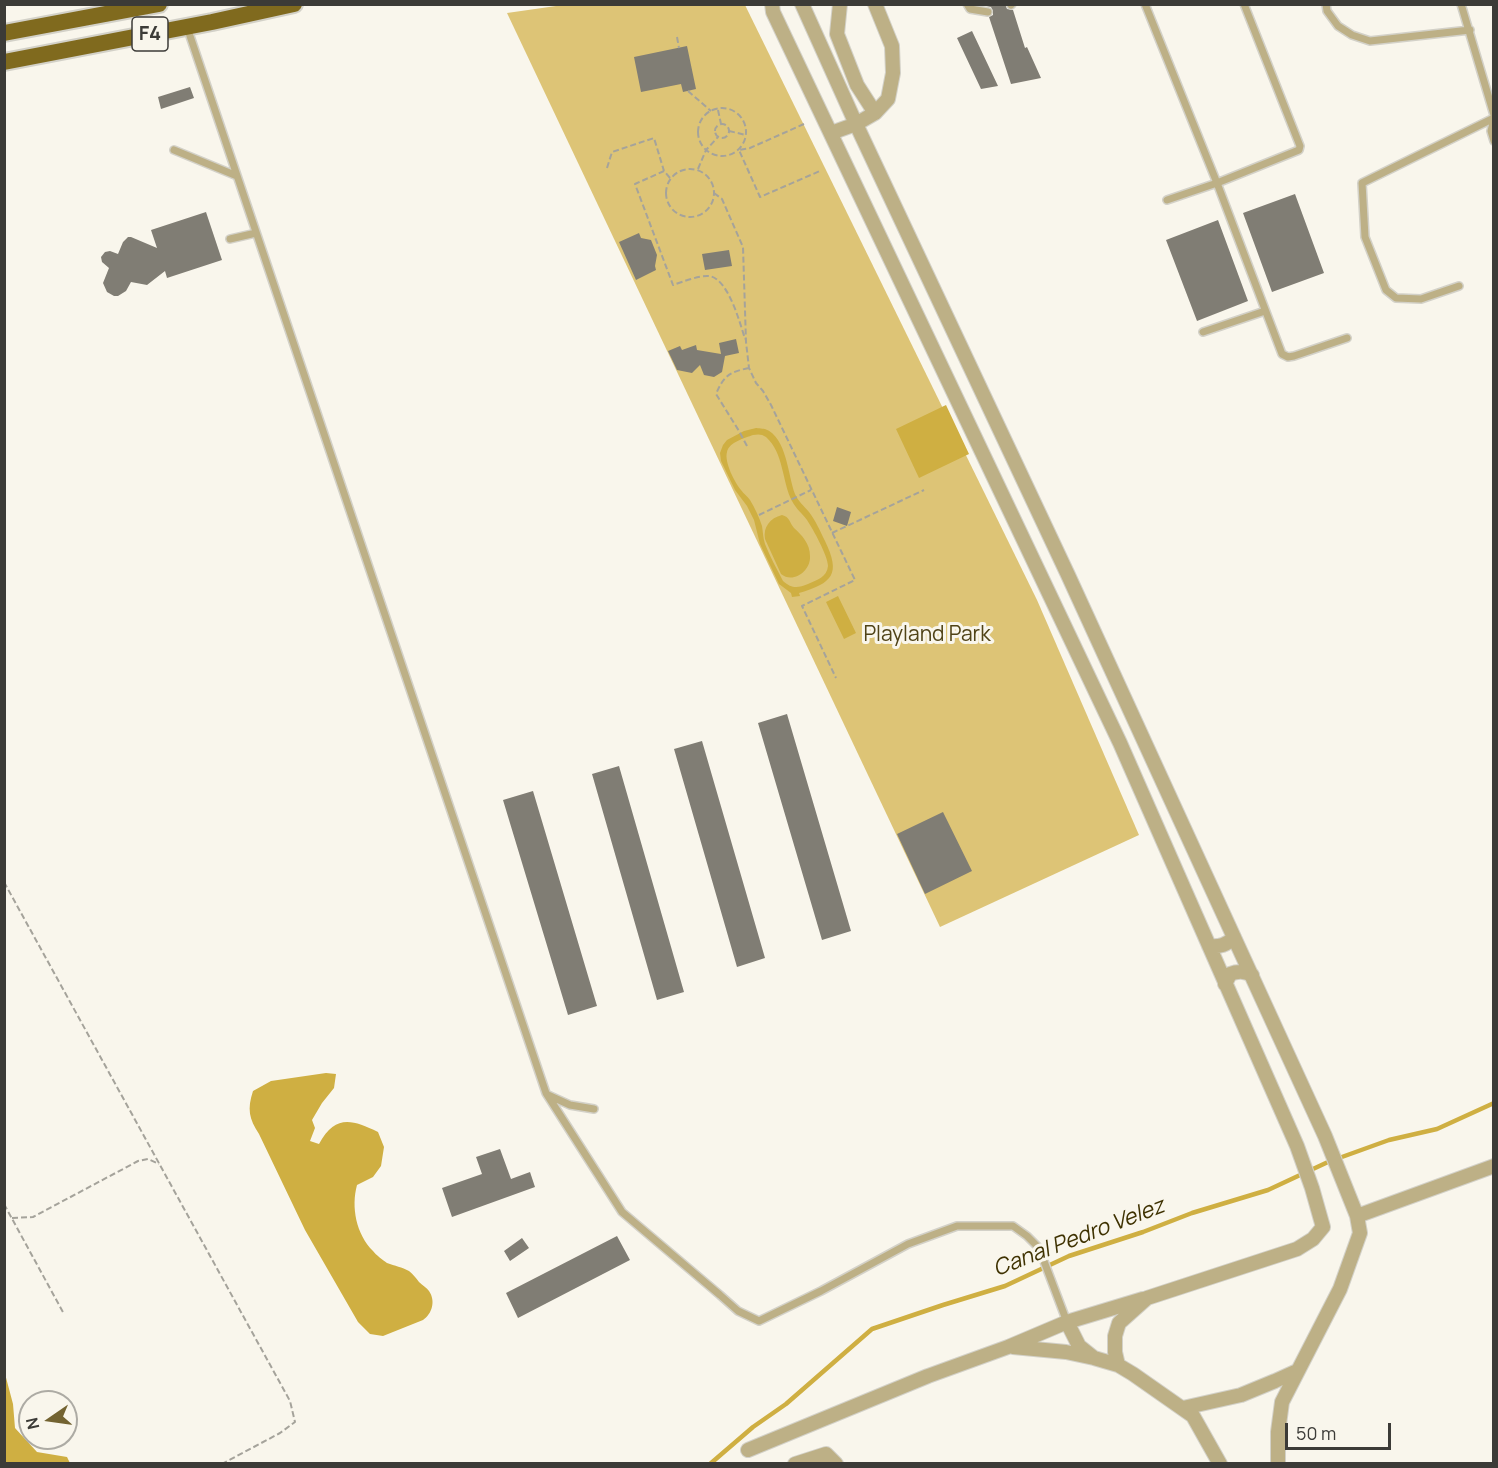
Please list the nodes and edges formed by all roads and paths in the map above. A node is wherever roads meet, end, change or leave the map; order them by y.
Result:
1 (159, 4) edge
2 (294, 4) edge
3 (766, 4) edge
4 (802, 4) edge
5 (840, 4) edge
6 (875, 4) edge
7 (967, 4) edge
8 (1145, 4) edge
9 (1245, 4) edge
10 (1326, 4) edge
11 (1461, 4) edge
12 (770, 9) edge
13 (988, 12) dead end
14 (187, 27) junction
15 (1470, 30) junction
16 (4, 33) edge
17 (677, 37) dead end
18 (679, 48) dead end
19 (4, 62) edge
20 (688, 91) dead end
21 (718, 108) junction
22 (711, 111) junction
23 (875, 113) junction
24 (1494, 118) edge
25 (722, 124) junction
26 (804, 124) dead end
27 (856, 124) junction
28 (729, 131) junction
29 (831, 133) junction
30 (747, 135) junction
31 (718, 137) junction
32 (1494, 141) edge
33 (174, 150) dead end
34 (706, 150) junction
35 (739, 150) junction
36 (607, 168) dead end
37 (698, 169) junction
38 (664, 171) junction
39 (820, 171) dead end
40 (237, 176) junction
41 (670, 178) junction
42 (1217, 183) junction
43 (714, 193) junction
44 (1167, 200) dead end
45 (256, 233) junction
46 (230, 239) dead end
47 (1460, 286) dead end
48 (1265, 311) junction
49 (1203, 332) dead end
50 (1347, 338) dead end
51 (746, 342) junction
52 (749, 368) junction
53 (747, 446) dead end
54 (811, 490) junction
55 (924, 490) dead end
56 (759, 515) dead end
57 (832, 533) junction
58 (836, 678) dead end
59 (4, 882) edge
60 (1234, 937) junction
61 (1209, 946) junction
62 (1252, 975) junction
63 (1225, 984) junction
64 (546, 1094) junction
65 (594, 1109) dead end
66 (160, 1164) junction
67 (1494, 1166) edge
68 (4, 1204) edge
69 (1357, 1216) junction
70 (12, 1218) junction
71 (1147, 1298) junction
72 (64, 1314) dead end
73 (1068, 1322) junction
74 (1008, 1347) junction
75 (1095, 1358) junction
76 (1118, 1365) junction
77 (1298, 1371) junction
78 (1183, 1408) junction
79 (748, 1450) dead end
80 (222, 1464) edge
81 (795, 1464) edge
82 (836, 1464) edge
83 (1221, 1464) edge
84 (1278, 1464) edge

1 - 16 highway, F4
2 - 14 highway, F4
3 - 12 lane
4 - 27 street
5 - 23 street
6 - 23 street
7 - 13 lane
8 - 42 lane
9 - 42 lane
10 - 15 lane
11 - 15 lane
12 - 29 street
14 - 19 highway, F4
14 - 40 lane
15 - 24 lane
17 - 18 path
20 - 22 path
21 - 22 path
21 - 25 path
21 - 30 path
22 - 34 path
23 - 27 street
24 - 32 lane
24 - 47 lane
25 - 28 path
25 - 31 path
26 - 35 path
27 - 29 street
27 - 60 street
28 - 30 path
28 - 31 path
29 - 61 street
30 - 35 path
31 - 34 path
33 - 40 lane
34 - 35 path
34 - 37 path
35 - 39 path
36 - 38 path
37 - 41 path
37 - 43 path
38 - 41 path
38 - 51 path
40 - 45 lane
41 - 43 path
42 - 44 lane
42 - 48 lane
43 - 51 path
45 - 46 lane
45 - 64 lane
48 - 49 lane
48 - 50 lane
51 - 52 path
52 - 53 path
52 - 54 path
54 - 56 path
54 - 57 path
55 - 57 path
57 - 58 path
59 - 66 path
60 - 61 street
60 - 62 street
61 - 63 street
62 - 63 street
62 - 69 street
63 - 71 street
64 - 65 lane
64 - 73 lane
66 - 70 path
66 - 80 path
67 - 69 street
68 - 70 path
69 - 77 street
70 - 72 path
71 - 73 street
71 - 76 street
73 - 74 street
73 - 75 street
74 - 75 street
74 - 79 street
75 - 76 street
76 - 78 street
77 - 78 street
77 - 84 street
78 - 83 street
81 - 82 street

